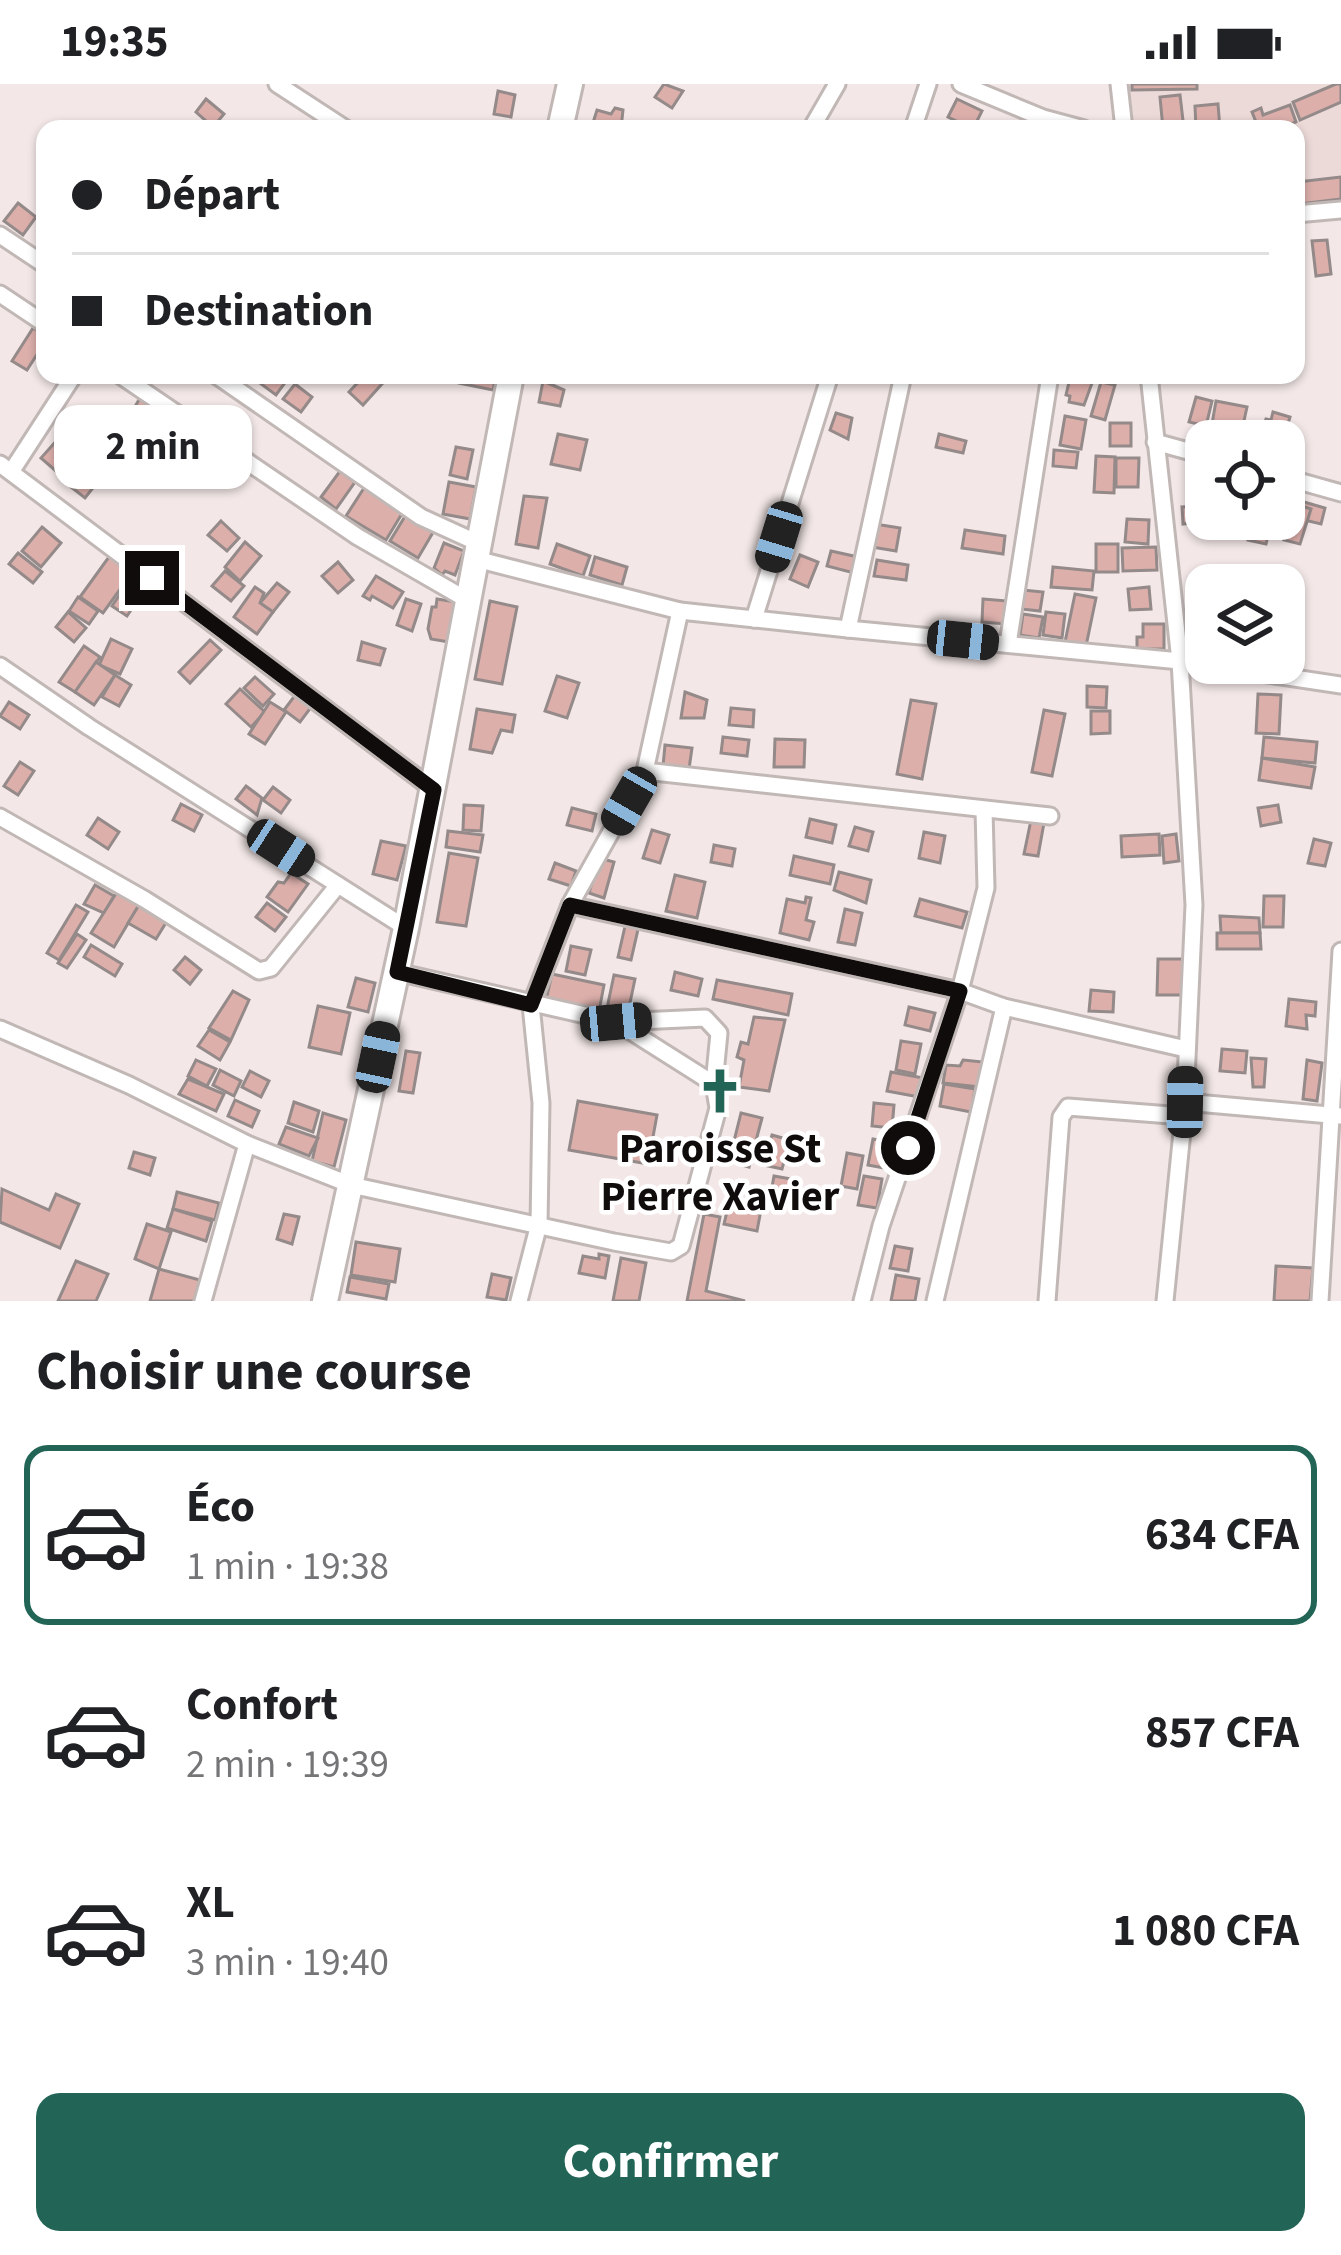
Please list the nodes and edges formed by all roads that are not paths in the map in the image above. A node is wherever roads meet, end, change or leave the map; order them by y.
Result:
1 (277, 84) edge
2 (570, 84) edge
3 (837, 84) edge
4 (928, 84) edge
5 (961, 84) edge
6 (1119, 84) edge
7 (332, 120) edge
8 (562, 120) edge
9 (816, 120) edge
10 (916, 120) edge
11 (1050, 120) edge
12 (1123, 120) edge
13 (1341, 210) edge
14 (1305, 213) edge
15 (0, 235) edge
16 (36, 259) edge
17 (0, 294) edge
18 (36, 318) edge
19 (67, 384) edge
20 (133, 384) edge
21 (229, 384) edge
22 (509, 384) edge
23 (827, 384) edge
24 (901, 384) edge
25 (1049, 384) edge
26 (1150, 384) edge
27 (1154, 442) junction
28 (1185, 450) edge
29 (6, 468) edge
30 (1305, 483) edge
31 (1341, 493) edge
32 (477, 551) junction
33 (469, 601) junction
34 (680, 611) junction
35 (754, 619) junction
36 (848, 629) junction
37 (1008, 644) junction
38 (1180, 662) junction
39 (0, 666) edge
40 (1341, 685) edge
41 (645, 771) junction
42 (434, 790) junction
43 (984, 810) junction
44 (0, 817) edge
45 (1050, 817) dead end
46 (338, 885) junction
47 (570, 905) junction
48 (406, 928) junction
49 (1341, 951) edge
50 (397, 972) junction
51 (960, 991) junction
52 (531, 1005) junction
53 (1004, 1007) junction
54 (616, 1022) junction
55 (0, 1029) edge
56 (1186, 1049) junction
57 (715, 1084) junction
58 (1184, 1109) junction
59 (1335, 1116) edge
60 (247, 1144) junction
61 (351, 1185) junction
62 (539, 1224) junction
63 (203, 1301) edge
64 (325, 1301) edge
65 (519, 1301) edge
66 (862, 1301) edge
67 (935, 1301) edge
68 (1047, 1301) edge
69 (1166, 1301) edge
70 (1320, 1301) edge

1 - 7 street
2 - 8 highway
3 - 9 street
4 - 10 street
5 - 11 street
6 - 12 street
13 - 14 street
15 - 16 street
17 - 18 street
19 - 29 street
20 - 33 street
21 - 32 street
22 - 32 highway
23 - 35 street
24 - 36 street
25 - 37 street
26 - 27 street
27 - 28 street
27 - 38 street
29 - 42 street
30 - 31 street
32 - 33 highway
32 - 34 street
33 - 42 highway
34 - 35 street
34 - 41 street
35 - 36 street
36 - 37 street
37 - 38 street
38 - 40 street
38 - 56 street
39 - 46 street
41 - 43 street
41 - 47 street
42 - 48 highway
43 - 45 street
43 - 51 street
44 - 46 street
46 - 48 street
47 - 51 street
47 - 52 street
48 - 50 highway
49 - 59 street
50 - 52 street
50 - 61 highway
51 - 53 street
51 - 66 street
52 - 54 street
52 - 62 street
53 - 56 street
53 - 67 street
54 - 57 street
54 - 57 street
55 - 60 street
56 - 58 street
57 - 62 street
58 - 59 street
58 - 68 street
58 - 69 street
59 - 70 street
60 - 61 street
60 - 63 street
61 - 62 street
61 - 64 highway
62 - 65 street

